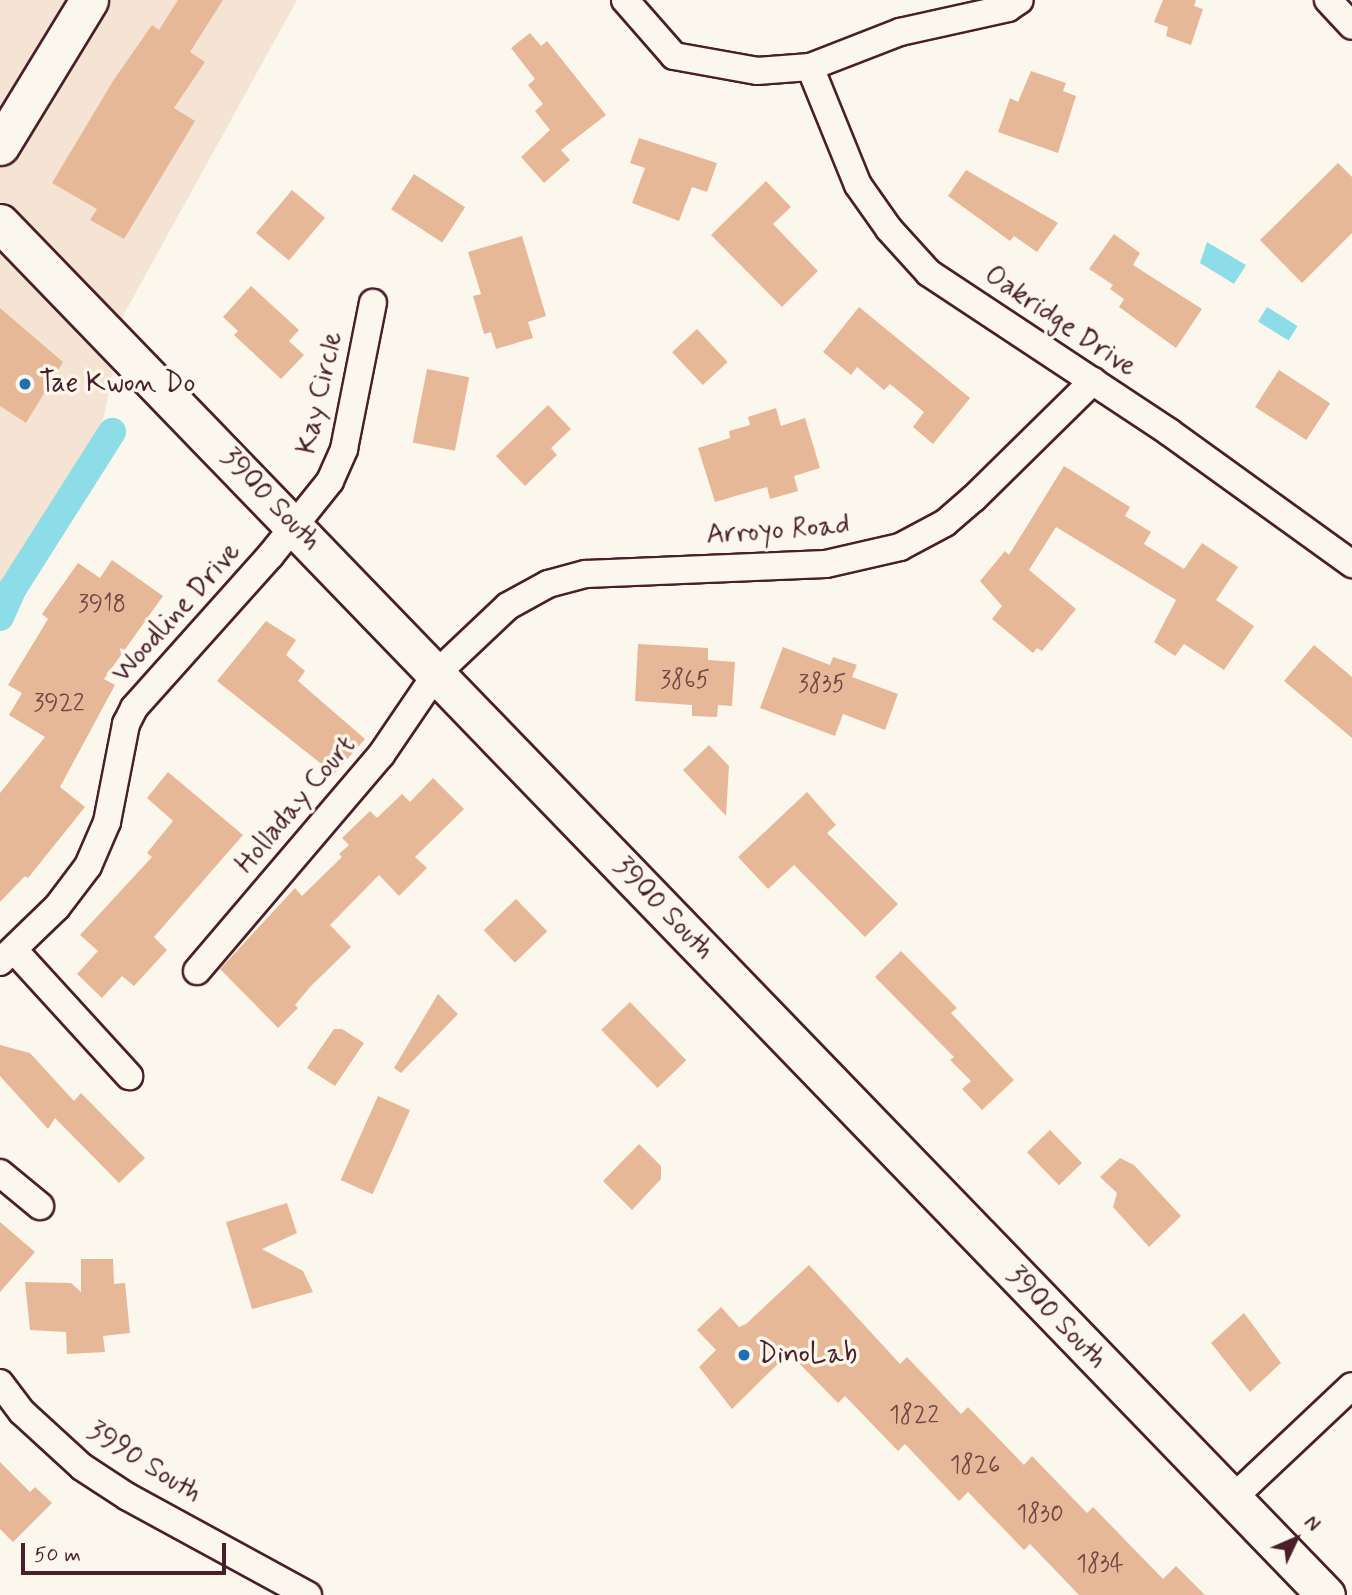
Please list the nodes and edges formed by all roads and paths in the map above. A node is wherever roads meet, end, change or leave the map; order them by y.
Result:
1 (89, 0) edge
2 (625, 0) edge
3 (1020, 0) edge
4 (1328, 0) edge
5 (1352, 26) edge
6 (810, 67) junction
7 (0, 146) edge
8 (0, 223) edge
9 (373, 303) dead end
10 (1093, 382) junction
11 (294, 526) junction
12 (1352, 564) edge
13 (436, 674) junction
14 (7, 956) edge
15 (197, 971) dead end
16 (129, 1076) dead end
17 (0, 1173) edge
18 (40, 1206) dead end
19 (0, 1383) edge
20 (1352, 1386) edge
21 (1233, 1498) junction
22 (308, 1595) edge
23 (1325, 1595) edge

1 - 7 main road
2 - 6 street
3 - 6 street
4 - 5 street
6 - 10 street, Oakridge Drive
8 - 11 main road, 3900 South
9 - 11 street, Kay Circle
10 - 12 street, Oakridge Drive
10 - 13 street, Arroyo Road
11 - 13 main road, 3900 South
11 - 14 street, Woodline Drive
13 - 15 street, Holladay Court
13 - 21 main road, 3900 South
14 - 16 street
17 - 18 street
19 - 22 street, 3990 South
20 - 21 street
21 - 23 main road, 3900 South

